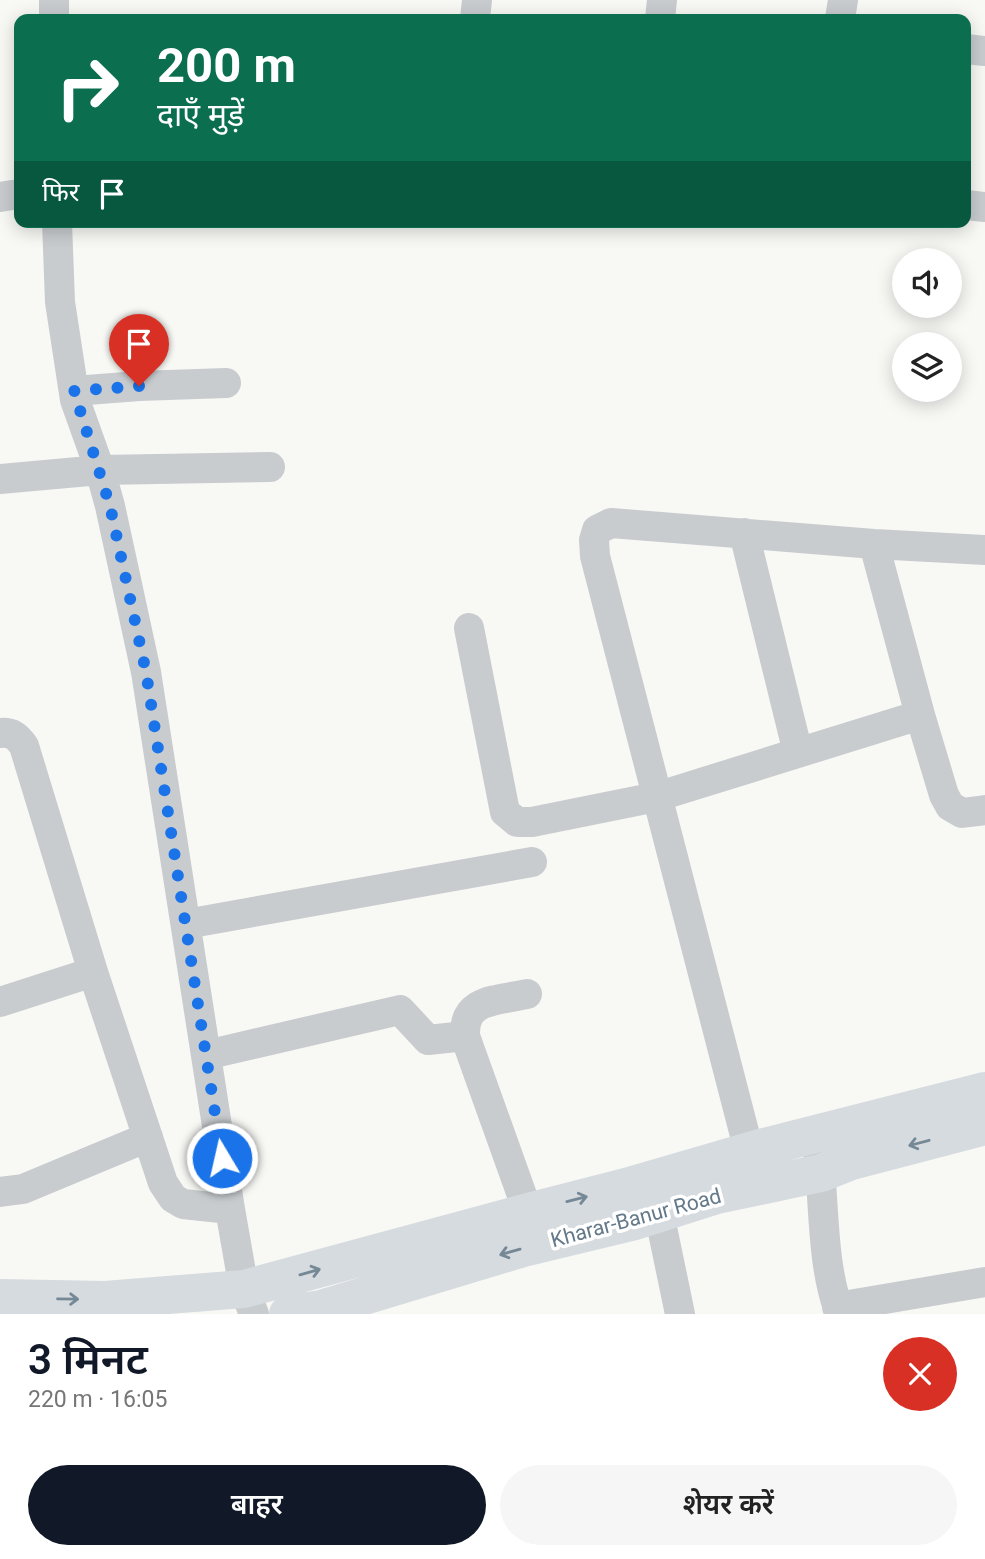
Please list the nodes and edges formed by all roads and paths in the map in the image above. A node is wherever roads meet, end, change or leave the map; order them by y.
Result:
1 (57, 228) edge
2 (226, 383) dead end
3 (74, 391) junction
4 (270, 467) dead end
5 (100, 470) junction
6 (0, 479) edge
7 (744, 533) junction
8 (874, 544) junction
9 (985, 550) edge
10 (469, 628) dead end
11 (920, 715) junction
12 (0, 733) edge
13 (798, 753) junction
14 (656, 797) junction
15 (985, 810) edge
16 (532, 862) dead end
17 (186, 924) junction
18 (93, 972) junction
19 (527, 994) dead end
20 (0, 1002) edge
21 (465, 1037) junction
22 (206, 1055) junction
23 (985, 1091) edge
24 (985, 1126) edge
25 (816, 1135) junction
26 (148, 1137) junction
27 (755, 1149) junction
28 (821, 1172) junction
29 (0, 1192) edge
30 (230, 1209) junction
31 (528, 1212) junction
32 (659, 1213) junction
33 (985, 1282) edge
34 (0, 1298) edge
35 (249, 1302) edge
36 (839, 1311) edge
37 (288, 1314) edge
38 (680, 1314) edge

1 - 3 street
2 - 3 street
3 - 5 street
4 - 5 street
5 - 6 street
5 - 17 street
7 - 8 street
7 - 13 street
7 - 14 street
8 - 9 street
8 - 11 street
10 - 14 street
11 - 13 street
11 - 15 street
12 - 18 street
13 - 14 street
14 - 27 street
16 - 17 street
17 - 22 street
18 - 20 street
18 - 26 street
19 - 21 street
21 - 22 street
21 - 31 street
22 - 30 street
23 - 25 highway
24 -> 28 highway, Kharar-Banur Road
25 - 27 highway
25 - 28 street
26 - 29 street
26 - 30 street
31 -> 27 highway
28 - 32 highway, Kharar-Banur Road
28 - 36 street
30 - 35 street
35 -> 31 highway
32 -> 37 highway, Kharar-Banur Road
32 - 38 street
33 - 36 street
34 -> 35 highway

